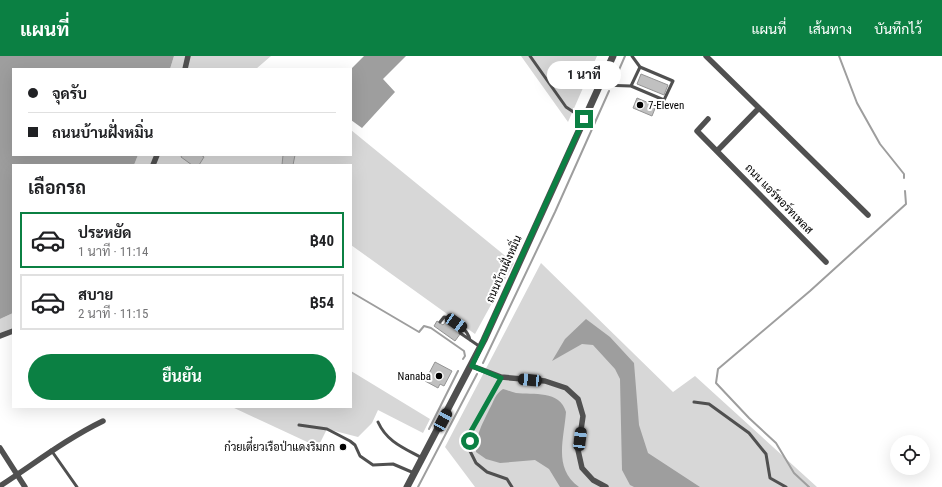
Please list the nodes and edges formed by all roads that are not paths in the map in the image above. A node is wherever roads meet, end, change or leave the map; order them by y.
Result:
1 (188, 56) edge
2 (530, 56) edge
3 (612, 56) edge
4 (632, 56) edge
5 (706, 56) edge
6 (640, 67) junction
7 (185, 68) edge
8 (600, 85) junction
9 (631, 86) junction
10 (759, 108) junction
11 (584, 119) junction
12 (708, 119) dead end
13 (717, 151) junction
14 (868, 215) dead end
15 (826, 262) dead end
16 (440, 322) dead end
17 (12, 330) edge
18 (460, 333) dead end
19 (0, 336) edge
20 (470, 340) junction
21 (481, 347) junction
22 (472, 366) junction
23 (501, 378) junction
24 (694, 402) dead end
25 (103, 421) dead end
26 (378, 422) dead end
27 (299, 425) dead end
28 (0, 448) edge
29 (51, 450) junction
30 (422, 458) junction
31 (414, 473) junction
32 (17, 475) junction
33 (0, 486) edge
34 (25, 487) edge
35 (77, 487) edge
36 (407, 487) edge
37 (512, 487) edge
38 (606, 487) edge
39 (786, 487) edge

1 - 7 street
2 - 11 lane
3 - 8 street, ถนนบ้านฝั่งหมิ่น
4 - 6 lane
5 - 10 street
6 - 9 lane
6 - 9 lane
8 - 9 lane
8 - 11 street, ถนนบ้านฝั่งหมิ่น
10 - 13 street
10 - 14 street
11 - 21 street, ถนนบ้านฝั่งหมิ่น
12 - 13 street, ถนน แอร์พอร์ทเพลส
13 - 15 street, ถนน แอร์พอร์ทเพลส
16 - 20 lane
17 - 19 street
18 - 20 lane
20 - 21 lane
21 - 22 street, ถนนบ้านฝั่งหมิ่น
22 - 23 street
22 - 30 street, ถนนบ้านฝั่งหมิ่น
23 - 37 lane
23 - 38 street
24 - 39 lane
25 - 29 street
26 - 30 lane
27 - 31 lane
28 - 32 street
29 - 32 street
29 - 35 lane
30 - 31 street, ถนนบ้านฝั่งหมิ่น
31 - 36 street, ถนนบ้านฝั่งหมิ่น
32 - 33 street
32 - 34 street

